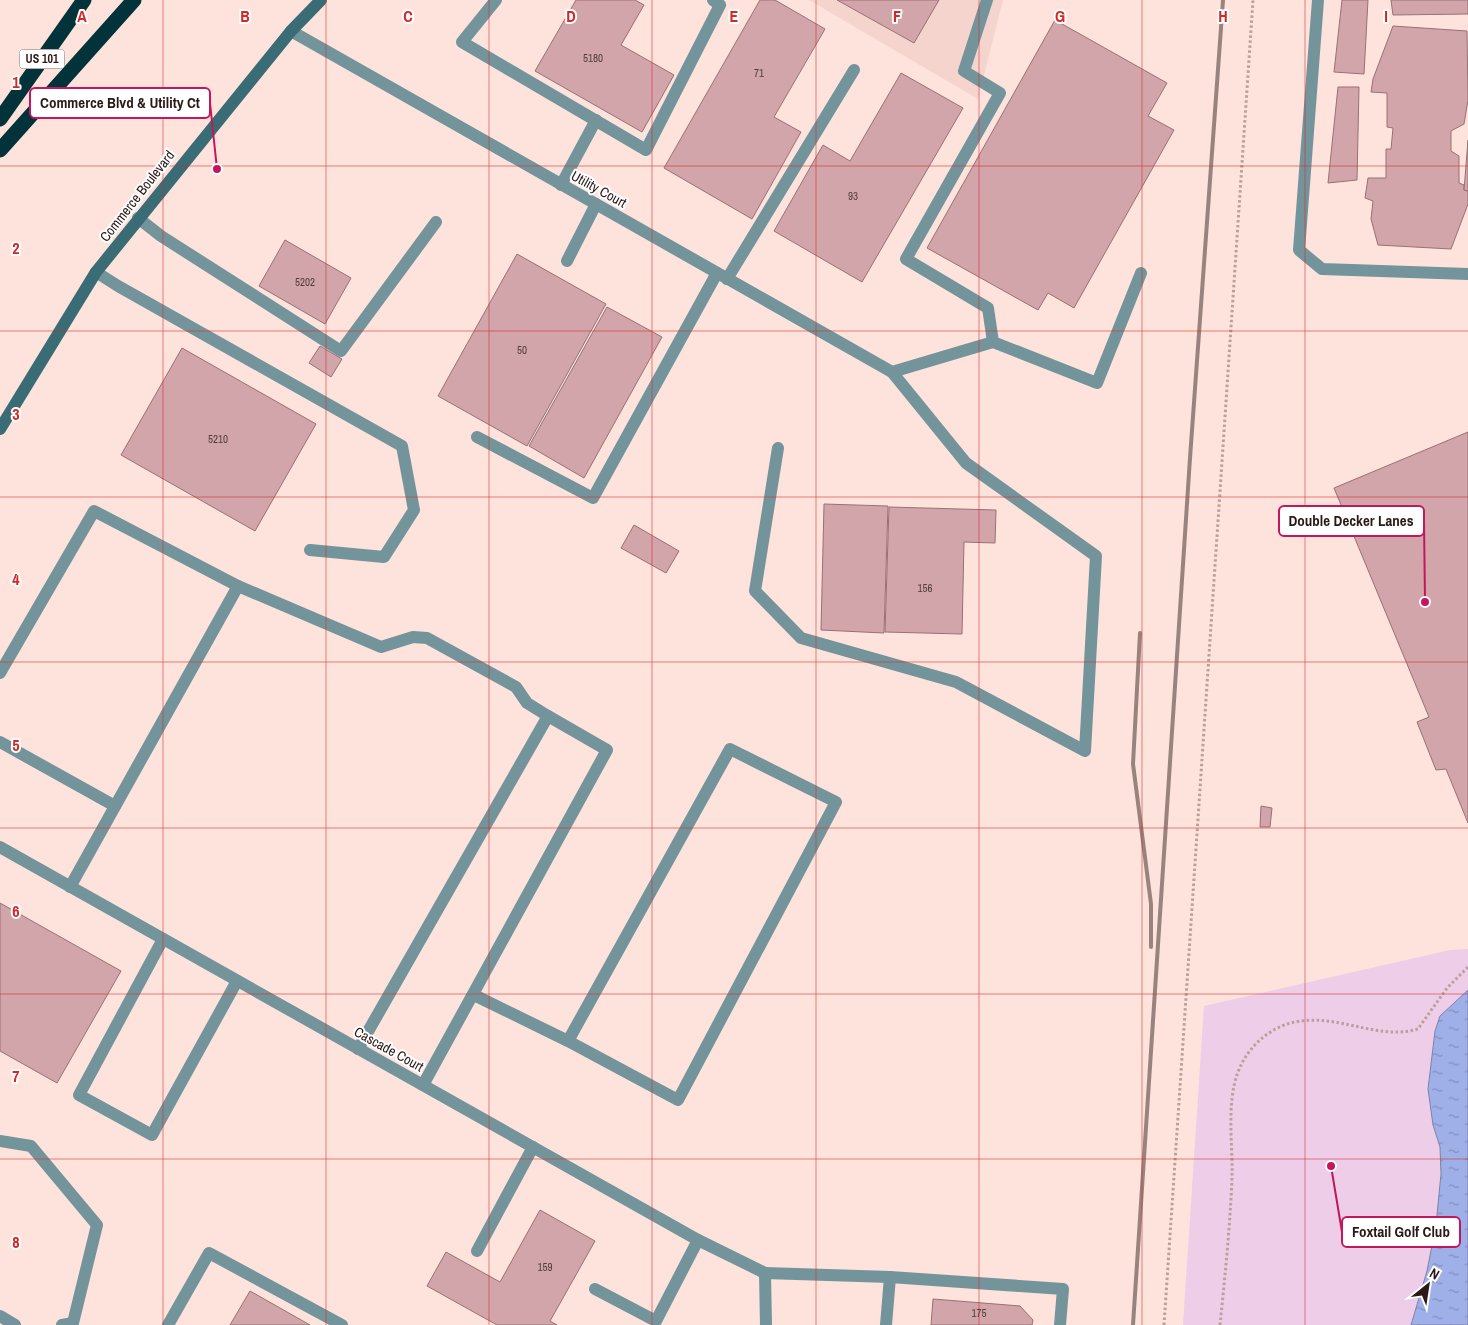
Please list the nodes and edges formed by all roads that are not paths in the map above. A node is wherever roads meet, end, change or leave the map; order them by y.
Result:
1 (84, 0) edge
2 (134, 0) edge
3 (321, 0) edge
4 (496, 0) edge
5 (713, 0) edge
6 (987, 0) edge
7 (1318, 0) edge
8 (291, 31) junction
9 (854, 70) dead end
10 (0, 119) edge
11 (596, 120) junction
12 (0, 150) edge
13 (561, 185) junction
14 (596, 204) junction
15 (138, 218) junction
16 (436, 222) dead end
17 (567, 261) dead end
18 (96, 272) junction
19 (1141, 273) dead end
20 (1468, 274) edge
21 (722, 276) junction
22 (993, 342) junction
23 (892, 372) junction
24 (0, 429) edge
25 (477, 437) dead end
26 (778, 448) dead end
27 (310, 550) dead end
28 (238, 586) junction
29 (0, 672) edge
30 (548, 716) junction
31 (0, 742) edge
32 (115, 806) junction
33 (0, 847) edge
34 (70, 887) junction
35 (163, 939) junction
36 (237, 981) junction
37 (474, 995) junction
38 (568, 1041) junction
39 (358, 1049) junction
40 (423, 1085) junction
41 (0, 1141) edge
42 (533, 1147) junction
43 (698, 1240) junction
44 (477, 1251) dead end
45 (766, 1273) junction
46 (890, 1277) junction
47 (595, 1289) dead end
48 (0, 1316) edge
49 (15, 1325) edge
50 (62, 1325) edge
51 (168, 1325) edge
52 (342, 1325) edge
53 (766, 1325) edge
54 (886, 1325) edge
55 (1060, 1325) edge

1 - 10 highway, US 101
2 - 12 highway
3 - 8 street, Commerce Boulevard
4 - 11 street
5 - 11 street
6 - 22 street
7 - 20 street
8 - 13 street, Utility Court
8 - 15 street, Commerce Boulevard
9 - 21 street
11 - 13 street
13 - 14 street, Utility Court
14 - 17 street
14 - 21 street, Utility Court
15 - 16 street
15 - 18 street, Commerce Boulevard
18 - 24 street, Commerce Boulevard
18 - 27 street
19 - 22 street
21 - 23 street, Utility Court
21 - 25 street
22 - 23 street
23 - 26 street
28 - 29 street
28 - 30 street
28 - 32 street
30 - 37 street
30 - 39 street
31 - 32 street
32 - 34 street
33 - 34 street, Cascade Court
34 - 35 street, Cascade Court
35 - 36 street, Cascade Court
35 - 36 street
36 - 39 street, Cascade Court
37 - 38 street
37 - 40 street
38 - 38 street
39 - 40 street, Cascade Court
40 - 42 street, Cascade Court
41 - 50 street
42 - 43 street, Cascade Court
42 - 44 street
43 - 45 street, Cascade Court
43 - 47 street
45 - 46 street
45 - 53 street
46 - 54 street
46 - 55 street
48 - 49 street
51 - 52 street

